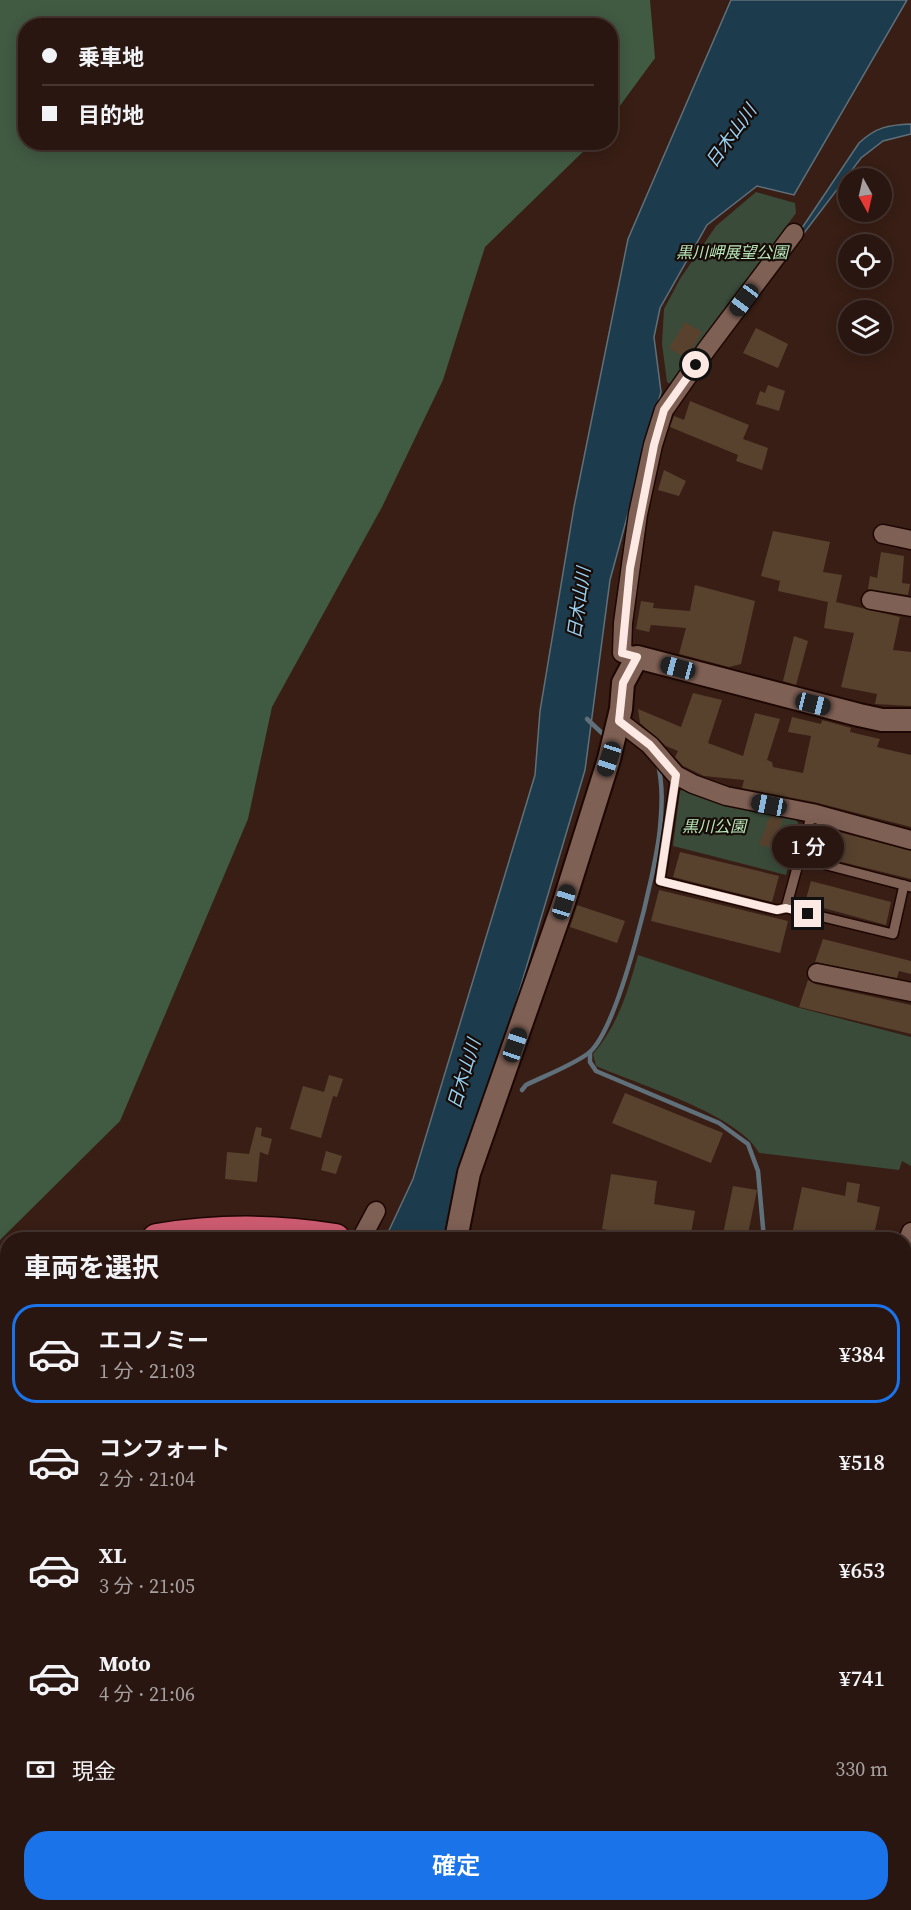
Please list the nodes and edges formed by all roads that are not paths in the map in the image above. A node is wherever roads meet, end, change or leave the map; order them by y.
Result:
1 (794, 233) dead end
2 (884, 534) dead end
3 (911, 540) edge
4 (871, 600) dead end
5 (911, 607) edge
6 (637, 657) junction
7 (911, 720) edge
8 (619, 721) junction
9 (676, 775) junction
10 (812, 813) junction
11 (911, 840) edge
12 (800, 858) junction
13 (907, 886) edge
14 (786, 908) junction
15 (817, 973) dead end
16 (911, 992) edge
17 (376, 1211) dead end
18 (199, 1232) edge
19 (284, 1232) edge
20 (364, 1232) edge
21 (457, 1232) edge

1 - 6 street
2 - 3 street
4 - 5 street
6 - 7 street
6 - 8 street
8 - 9 street
8 - 21 street
9 - 10 street
9 - 14 lane
10 - 11 street
10 - 12 lane
12 - 13 lane
12 - 14 lane
13 - 14 lane
15 - 16 street
17 - 20 street
18 - 19 highway

